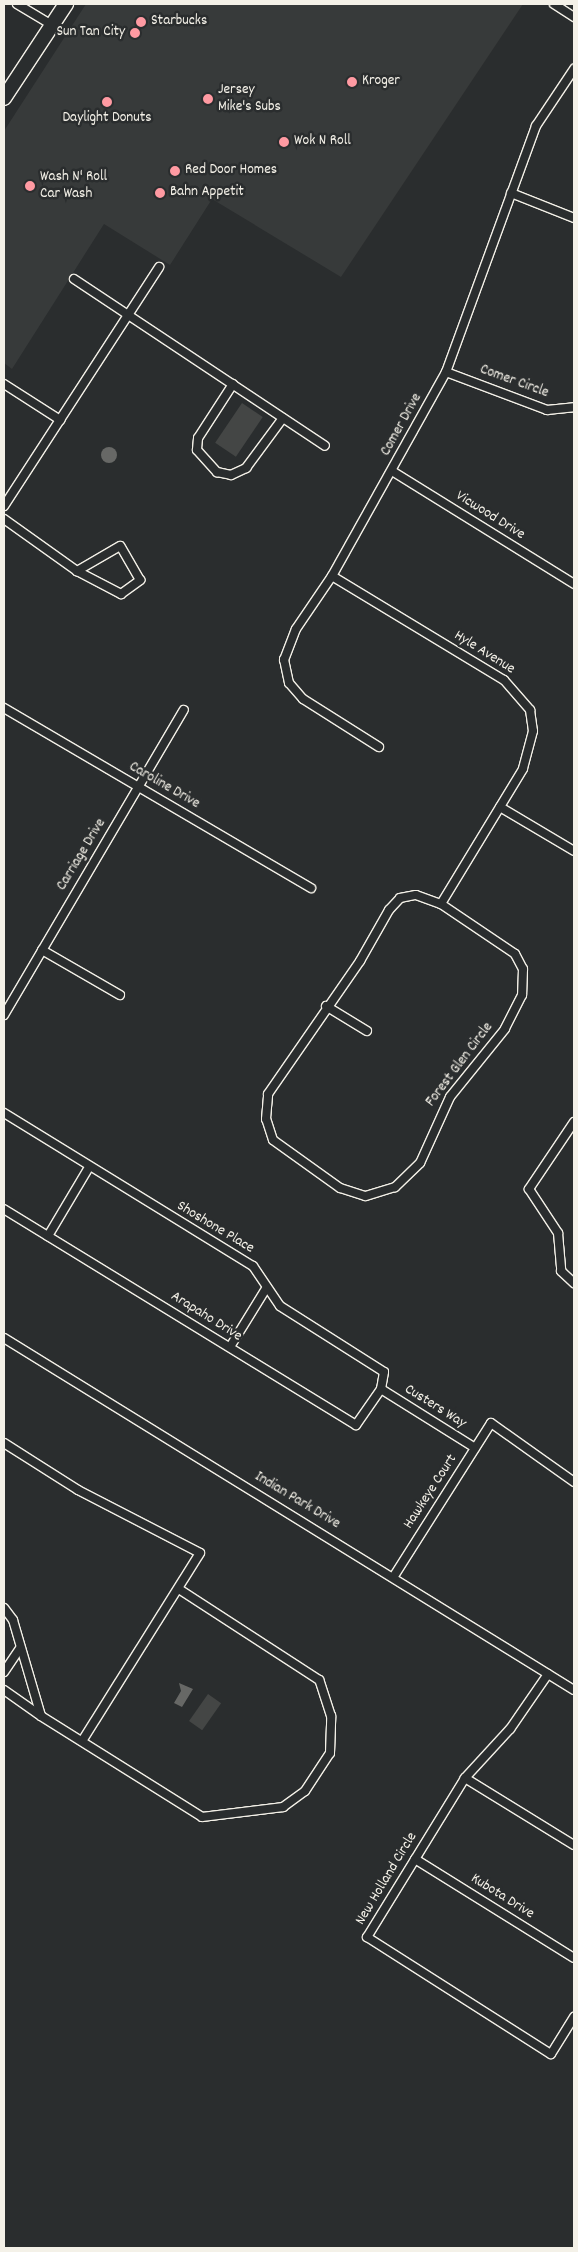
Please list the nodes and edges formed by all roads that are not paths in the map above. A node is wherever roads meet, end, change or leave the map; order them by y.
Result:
1 (17, 4) edge
2 (66, 4) edge
3 (554, 4) edge
4 (574, 17) edge
5 (52, 25) junction
6 (574, 69) edge
7 (4, 98) edge
8 (511, 193) junction
9 (574, 218) edge
10 (159, 267) dead end
11 (74, 278) dead end
12 (128, 314) junction
13 (446, 372) junction
14 (4, 384) edge
15 (233, 384) junction
16 (574, 407) edge
17 (283, 418) junction
18 (60, 420) junction
19 (325, 446) dead end
20 (392, 471) junction
21 (4, 506) edge
22 (4, 519) edge
23 (77, 571) junction
24 (332, 576) junction
25 (574, 584) edge
26 (4, 708) edge
27 (184, 710) dead end
28 (379, 747) dead end
29 (138, 787) junction
30 (500, 808) junction
31 (574, 851) edge
32 (311, 888) dead end
33 (441, 904) junction
34 (42, 950) junction
35 (120, 995) dead end
36 (326, 1006) junction
37 (4, 1015) edge
38 (367, 1031) dead end
39 (4, 1113) edge
40 (574, 1122) edge
41 (88, 1168) junction
42 (4, 1209) edge
43 (48, 1236) junction
44 (574, 1283) edge
45 (267, 1287) junction
46 (4, 1338) edge
47 (230, 1347) junction
48 (381, 1390) junction
49 (4, 1442) edge
50 (475, 1448) junction
51 (574, 1482) edge
52 (394, 1576) junction
53 (179, 1589) junction
54 (4, 1608) edge
55 (20, 1648) junction
56 (4, 1672) edge
57 (548, 1674) junction
58 (4, 1690) edge
59 (574, 1690) edge
60 (40, 1716) junction
61 (82, 1741) junction
62 (465, 1778) junction
63 (574, 1846) edge
64 (415, 1859) junction
65 (574, 1958) edge
66 (574, 2017) edge

1 - 5 street
2 - 5 highway
3 - 4 street
5 - 7 highway
6 - 8 street, Comer Drive
8 - 9 street
8 - 13 street, Comer Drive
10 - 12 street
11 - 12 street
12 - 15 street
12 - 18 street
13 - 16 street, Comer Circle
13 - 20 street, Comer Drive
14 - 18 street
15 - 17 street
15 - 17 street
17 - 19 street
18 - 21 street
20 - 24 street, Comer Drive
20 - 25 street, Vicwood Drive
22 - 23 street
23 - 23 street
24 - 28 street, Comer Drive
24 - 30 street, Hyle Avenue
26 - 29 street, Caroline Drive
27 - 29 street, Carriage Drive
29 - 32 street, Caroline Drive
29 - 34 street, Carriage Drive
30 - 31 street
30 - 33 street, Hyle Avenue
33 - 36 street, Forest Glen Circle
33 - 36 street, Forest Glen Circle
34 - 35 street
34 - 37 street, Carriage Drive
36 - 38 street
39 - 41 street, Shoshone Place
40 - 44 street
41 - 43 street
41 - 45 street, Shoshone Place
42 - 43 street, Arapaho Drive
43 - 47 street, Arapaho Drive
45 - 47 street
45 - 48 street, Shoshone Place
46 - 52 street, Indian Park Drive
47 - 48 street, Arapaho Drive
48 - 50 street, Custers Way
49 - 53 street
50 - 51 street, Hawkeye Court
50 - 52 street, Hawkeye Court
52 - 57 street, Indian Park Drive
53 - 61 street
53 - 61 street
54 - 55 street
55 - 56 street
55 - 60 street
57 - 59 street, Indian Park Drive
57 - 62 street, New Holland Circle
58 - 60 street
60 - 61 street
62 - 63 street
62 - 64 street, New Holland Circle
64 - 65 street, Kubota Drive
64 - 66 street, New Holland Circle

